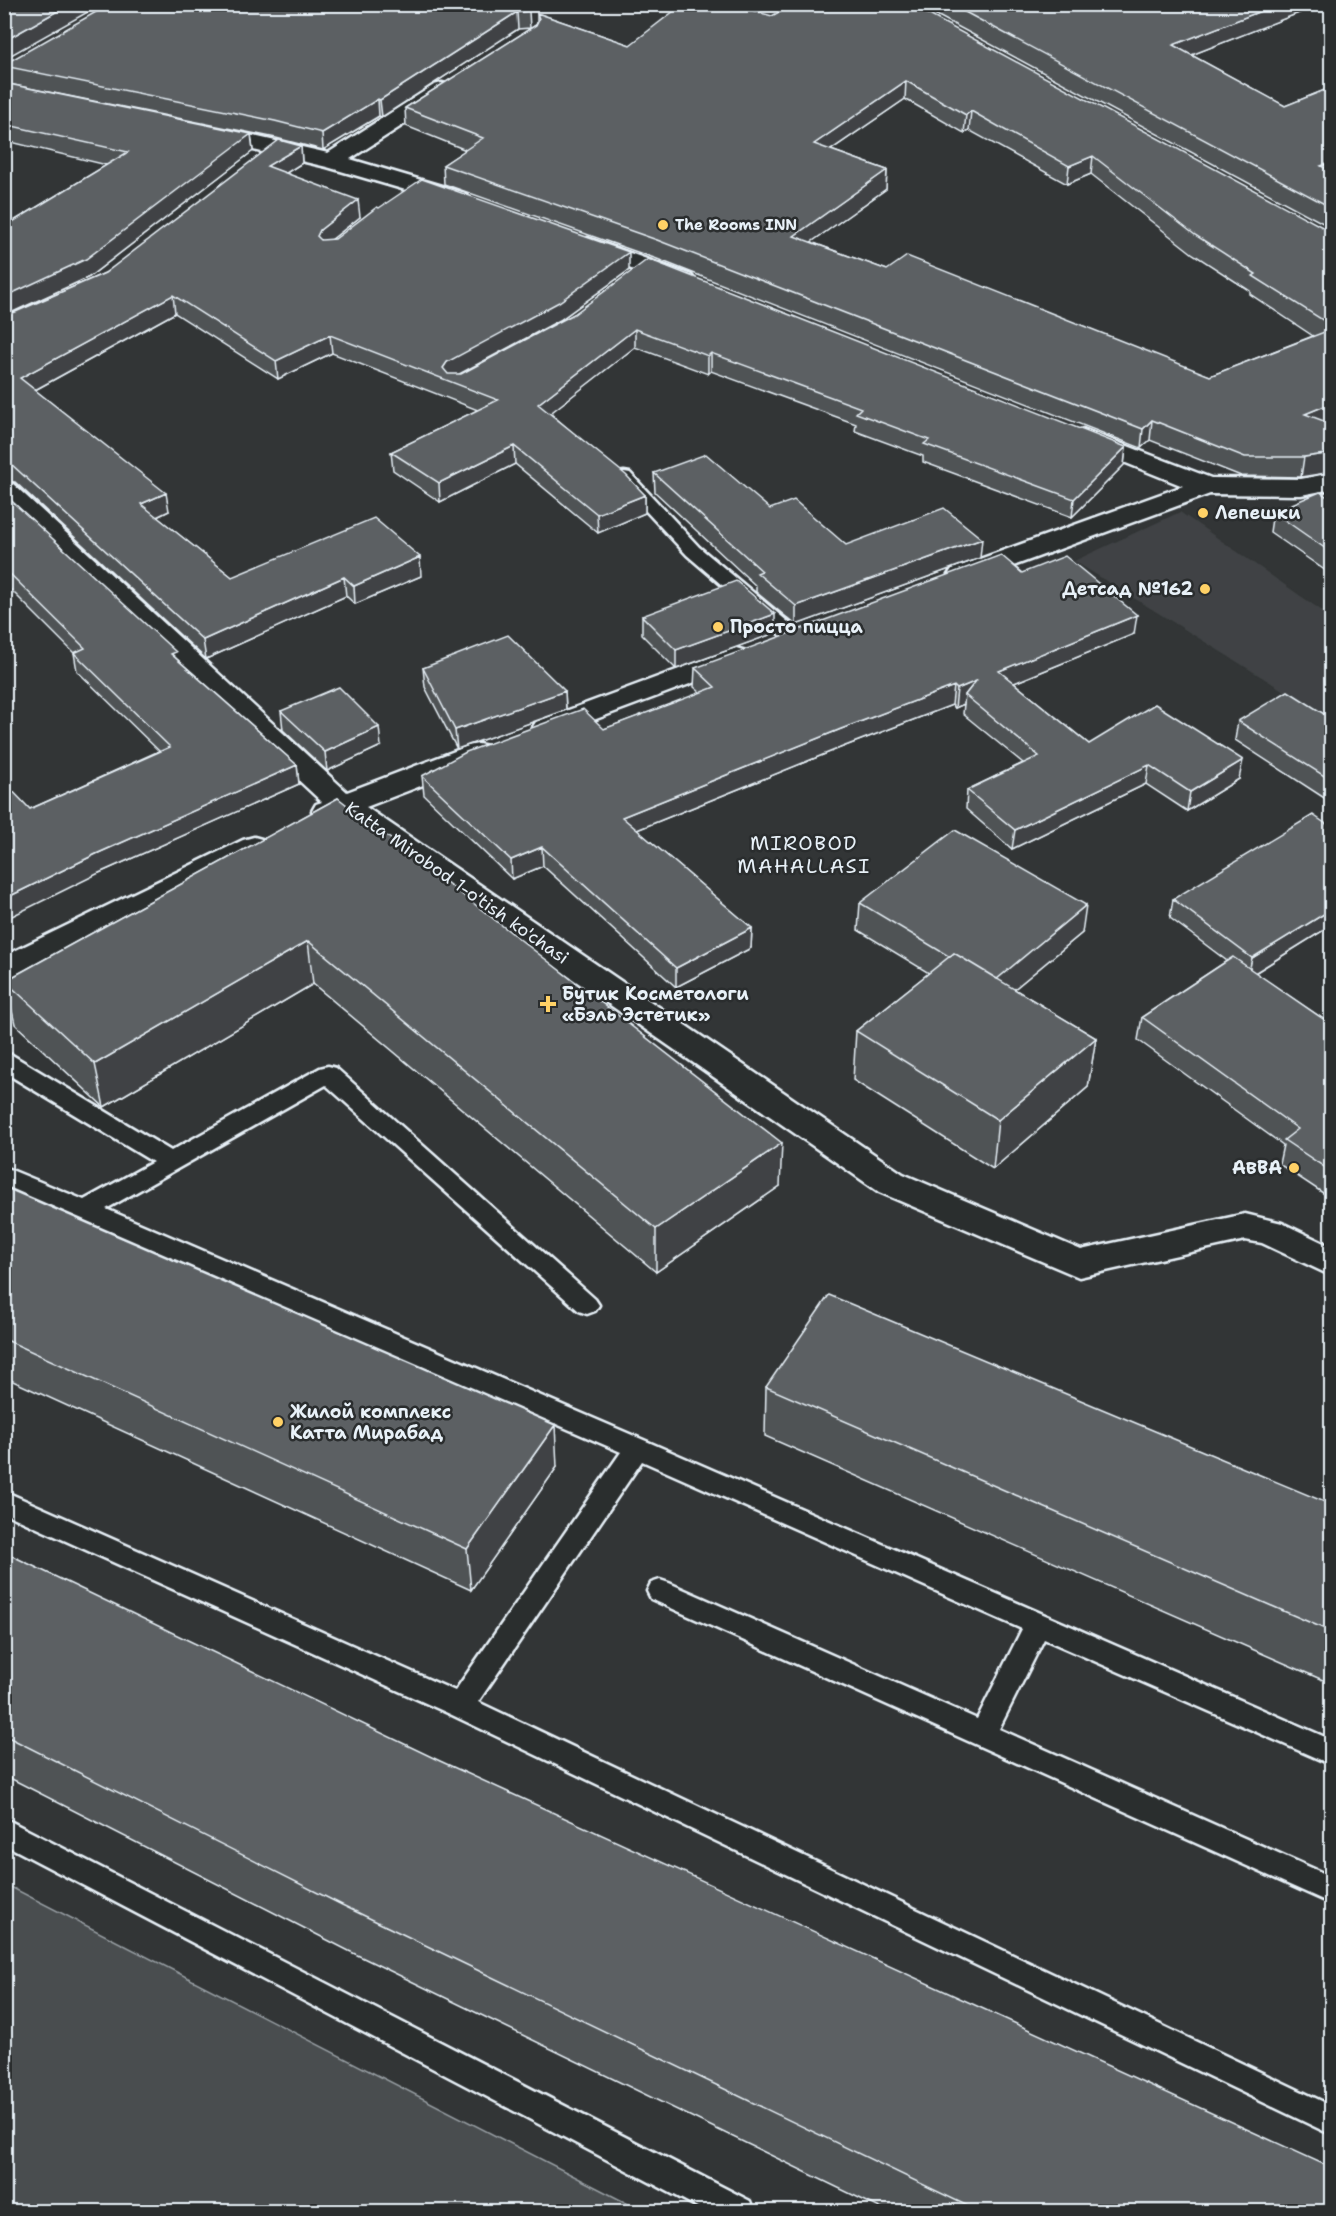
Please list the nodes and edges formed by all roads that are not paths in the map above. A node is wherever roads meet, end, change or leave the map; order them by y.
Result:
1 (459, 80) edge
2 (186, 128) edge
3 (332, 161) junction
4 (482, 207) edge
5 (570, 239) edge
6 (703, 288) edge
7 (1064, 430) edge
8 (621, 474) edge
9 (1332, 481) edge
10 (1207, 486) junction
11 (1301, 487) junction
12 (4, 490) edge
13 (1332, 507) edge
14 (938, 584) edge
15 (804, 632) joint
16 (342, 804) junction
17 (4, 969) edge
18 (4, 1061) edge
19 (171, 1162) junction
20 (4, 1175) edge
21 (85, 1210) junction
22 (1332, 1263) edge
23 (587, 1305) dead end
24 (637, 1448) junction
25 (4, 1501) edge
26 (660, 1591) dead end
27 (1038, 1624) junction
28 (460, 1706) junction
29 (983, 1734) junction
30 (1332, 1753) edge
31 (4, 1830) edge
32 (1332, 1891) edge
33 (1332, 2121) edge
34 (740, 2211) edge

1 - 3 street
2 - 3 street
3 - 4 street
5 - 6 street
7 - 10 street
8 - 15 lane
9 - 11 street
10 - 11 street
10 - 14 street
11 - 13 street
12 - 16 street, Katta Mirobod 1-o'tish ko'chasi
15 - 16 street
16 - 17 street
16 - 22 street, Katta Mirobod 1-o'tish ko'chasi
18 - 19 lane
19 - 21 lane
19 - 23 lane
20 - 21 lane
21 - 24 lane
24 - 27 lane
24 - 28 lane
25 - 28 lane
26 - 29 lane
27 - 29 lane
27 - 30 lane
28 - 33 lane
29 - 32 lane
31 - 34 lane

